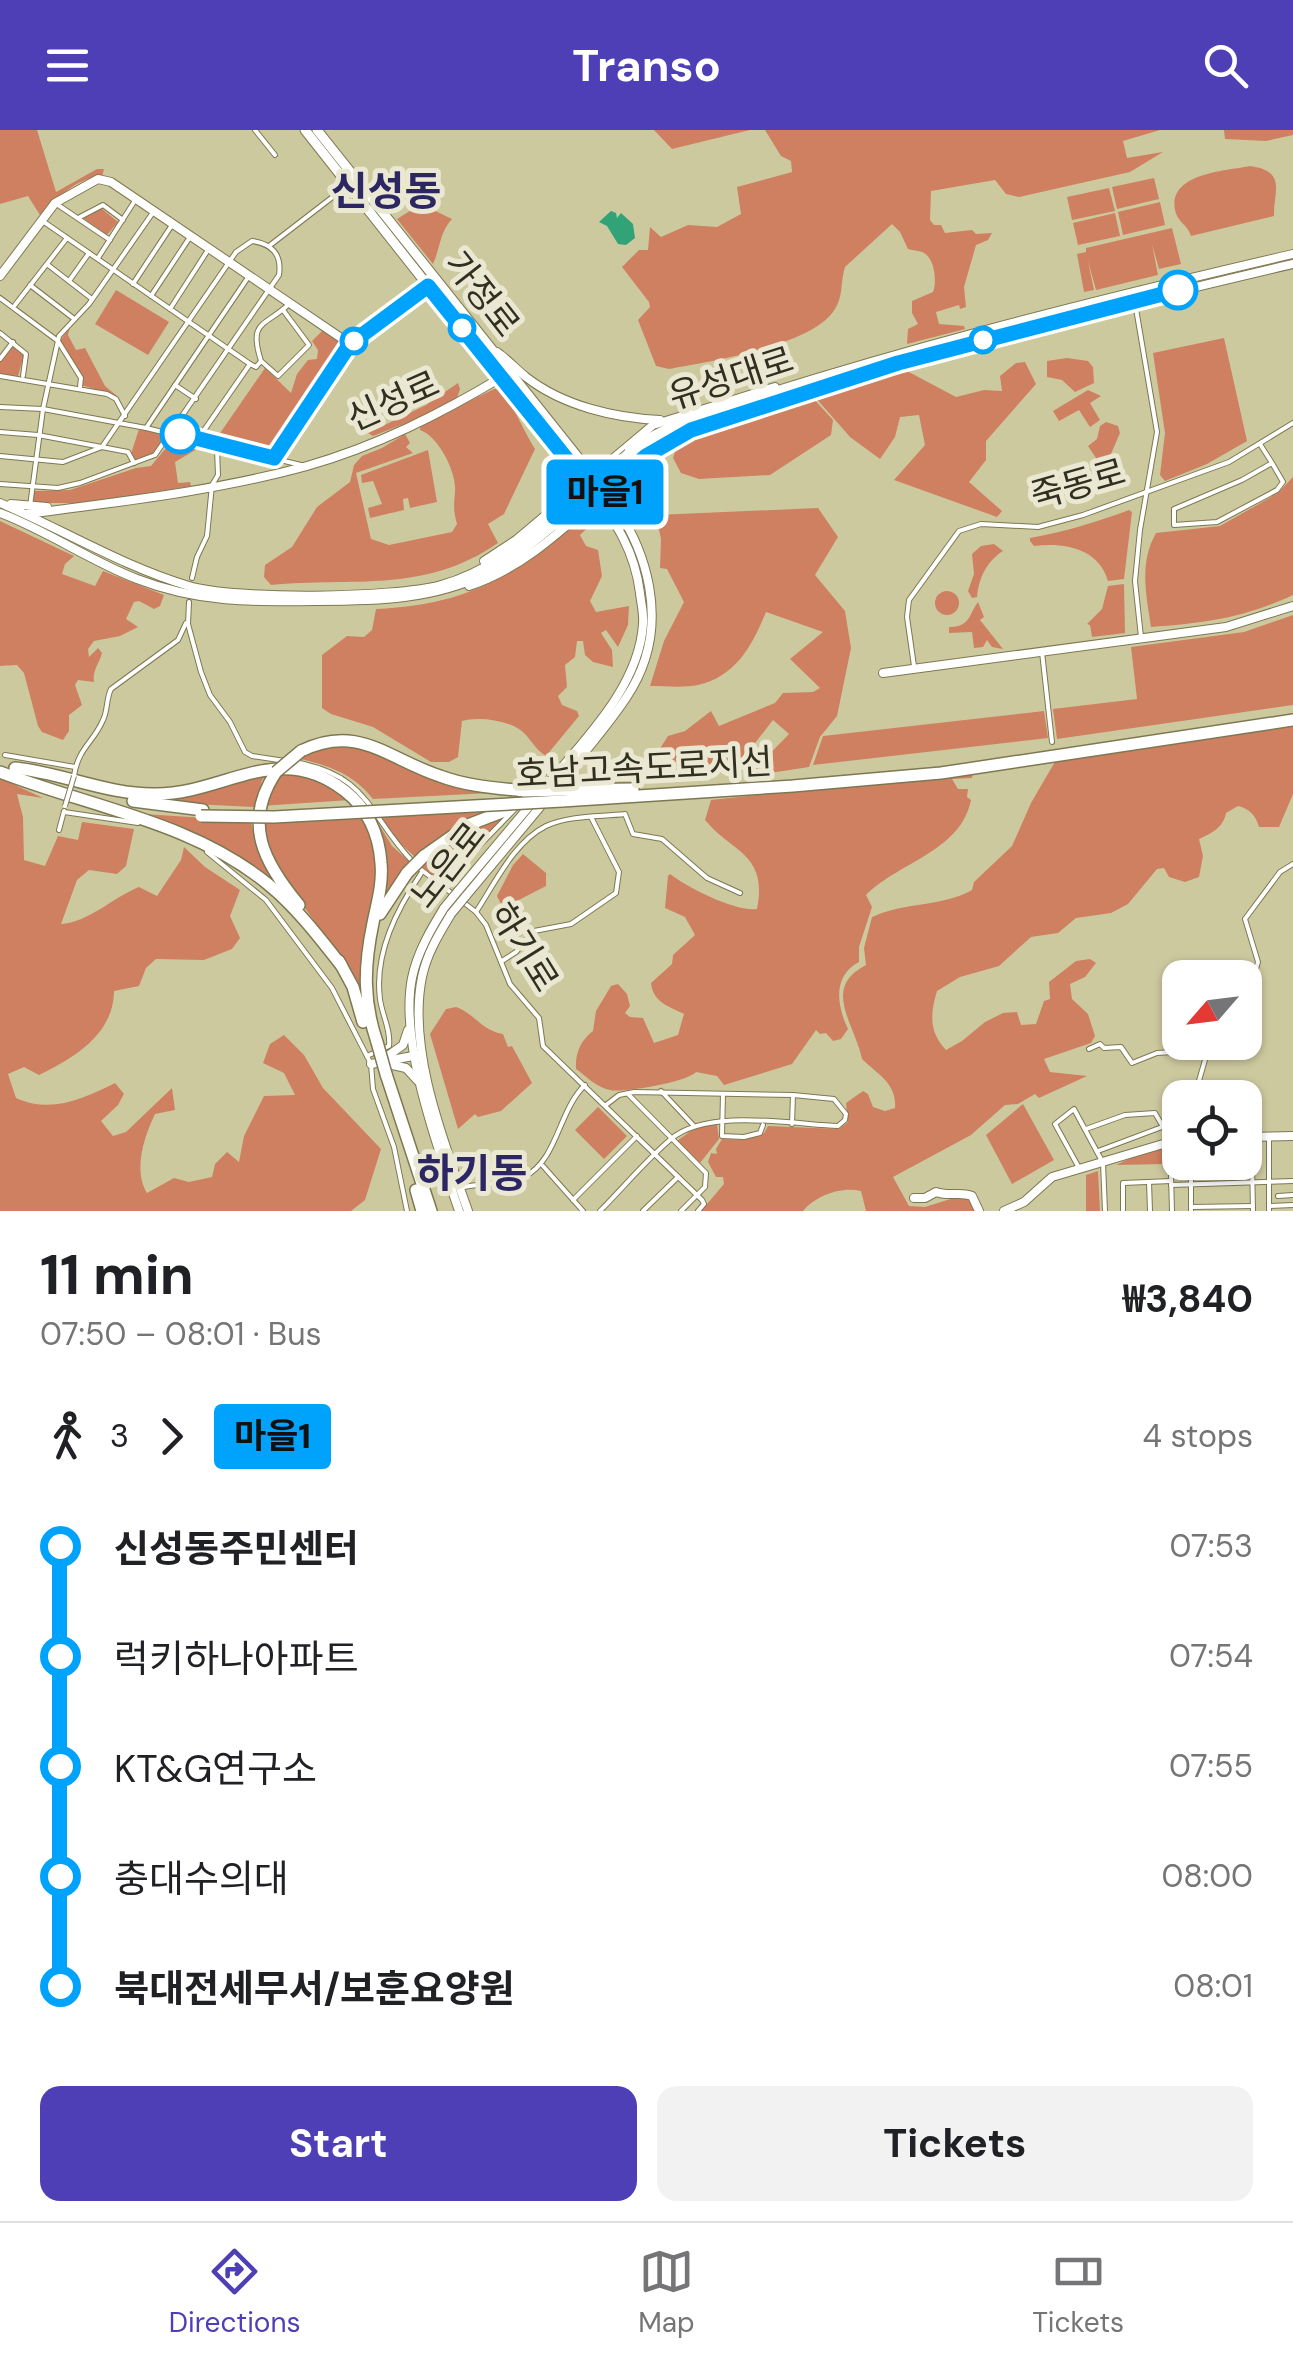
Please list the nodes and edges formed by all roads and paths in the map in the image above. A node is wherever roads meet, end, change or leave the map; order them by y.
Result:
1 (265, 130) edge
2 (305, 130) edge
3 (317, 130) edge
4 (257, 132) edge
5 (275, 155) dead end
6 (353, 182) junction
7 (136, 199) junction
8 (56, 203) junction
9 (154, 210) junction
10 (78, 218) junction
11 (40, 220) junction
12 (123, 220) junction
13 (174, 224) junction
14 (191, 235) junction
15 (67, 238) junction
16 (110, 240) junction
17 (268, 246) junction
18 (209, 248) junction
19 (89, 253) junction
20 (1293, 254) edge
21 (97, 258) junction
22 (228, 262) junction
23 (46, 264) junction
24 (1293, 264) edge
25 (114, 270) junction
26 (0, 276) edge
27 (249, 276) junction
28 (68, 281) junction
29 (432, 282) junction
30 (134, 284) junction
31 (30, 285) junction
32 (270, 290) junction
33 (151, 296) junction
34 (1134, 296) junction
35 (0, 298) edge
36 (92, 299) junction
37 (13, 307) junction
38 (287, 307) junction
39 (170, 309) junction
40 (74, 318) junction
41 (188, 321) junction
42 (0, 333) edge
43 (208, 335) junction
44 (58, 341) junction
45 (13, 342) junction
46 (350, 344) junction
47 (490, 348) junction
48 (230, 350) junction
49 (0, 359) edge
50 (262, 361) junction
51 (250, 364) junction
52 (505, 375) junction
53 (0, 376) edge
54 (23, 378) junction
55 (824, 381) junction
56 (50, 382) junction
57 (174, 384) junction
58 (80, 388) junction
59 (196, 400) junction
60 (0, 406) edge
61 (43, 409) junction
62 (125, 416) junction
63 (664, 420) junction
64 (120, 423) junction
65 (1293, 423) edge
66 (146, 428) junction
67 (0, 432) edge
68 (173, 434) junction
69 (38, 436) junction
70 (198, 439) junction
71 (1260, 444) junction
72 (218, 446) junction
73 (102, 447) junction
74 (0, 456) edge
75 (274, 458) junction
76 (35, 462) junction
77 (134, 463) junction
78 (1272, 463) junction
79 (305, 466) junction
80 (588, 478) junction
81 (0, 484) edge
82 (212, 485) junction
83 (32, 488) junction
84 (606, 492) junction
85 (1148, 493) junction
86 (598, 498) junction
87 (0, 503) edge
88 (53, 510) junction
89 (26, 511) junction
90 (0, 513) edge
91 (12, 518) junction
92 (48, 525) junction
93 (192, 578) dead end
94 (420, 592) junction
95 (188, 602) dead end
96 (1293, 606) edge
97 (187, 613) junction
98 (1141, 637) junction
99 (1042, 652) junction
100 (914, 669) junction
101 (883, 674) dead end
102 (1293, 718) edge
103 (1052, 742) dead end
104 (1, 765) edge
105 (15, 768) junction
106 (75, 768) junction
107 (544, 774) dead end
108 (532, 790) junction
109 (562, 798) junction
110 (65, 809) junction
111 (202, 813) junction
112 (591, 817) junction
113 (59, 830) dead end
114 (1293, 864) edge
115 (422, 871) junction
116 (441, 885) junction
117 (461, 894) junction
118 (740, 894) dead end
119 (447, 911) junction
120 (476, 912) junction
121 (366, 956) junction
122 (1257, 960) edge
123 (502, 961) junction
124 (341, 964) junction
125 (409, 1015) junction
126 (1089, 1049) dead end
127 (1162, 1053) edge
128 (373, 1054) junction
129 (418, 1055) junction
130 (383, 1076) junction
131 (585, 1085) junction
132 (422, 1087) junction
133 (661, 1091) junction
134 (628, 1094) junction
135 (723, 1094) junction
136 (792, 1095) junction
137 (606, 1106) junction
138 (722, 1121) junction
139 (763, 1123) junction
140 (792, 1124) junction
141 (694, 1126) junction
142 (1162, 1127) joint
143 (1086, 1129) junction
144 (636, 1136) junction
145 (1293, 1136) edge
146 (1262, 1137) edge
147 (1269, 1137) junction
148 (672, 1138) junction
149 (1162, 1143) edge
150 (1098, 1150) junction
151 (656, 1156) junction
152 (1103, 1163) junction
153 (542, 1165) junction
154 (1080, 1170) junction
155 (678, 1176) junction
156 (1171, 1180) edge
157 (1190, 1180) edge
158 (1269, 1181) junction
159 (1293, 1181) edge
160 (1150, 1182) junction
161 (1253, 1182) junction
162 (1171, 1183) junction
163 (1190, 1184) junction
164 (460, 1188) junction
165 (696, 1196) junction
166 (1278, 1196) dead end
167 (1293, 1196) edge
168 (914, 1198) dead end
169 (573, 1200) junction
170 (1293, 1206) edge
171 (1253, 1208) edge
172 (1285, 1208) edge
173 (1191, 1209) edge
174 (1269, 1209) edge
175 (406, 1211) edge
176 (422, 1211) edge
177 (431, 1211) edge
178 (458, 1211) edge
179 (468, 1211) edge
180 (583, 1211) edge
181 (600, 1211) edge
182 (643, 1211) edge
183 (681, 1211) edge
184 (698, 1211) edge
185 (979, 1211) edge
186 (1004, 1211) edge
187 (1105, 1211) edge
188 (1124, 1211) edge
189 (1150, 1211) edge
190 (1172, 1211) edge

1 - 4 street
2 - 6 main road, 가정로
3 - 6 main road, 가정로
4 - 5 street
6 - 17 street
6 - 29 main road, 가정로
7 - 8 street
7 - 9 street
7 - 12 street
8 - 10 street
8 - 11 street
9 - 13 street
9 - 25 street
10 - 12 street
10 - 16 street
11 - 15 street
11 - 26 street
12 - 16 street
13 - 14 street
13 - 30 street
14 - 18 street
14 - 33 street
15 - 19 street
15 - 23 street
16 - 21 street
17 - 22 street
17 - 32 street
18 - 22 street
18 - 39 street
19 - 21 street
19 - 28 street
20 - 34 street, 유성대로
21 - 25 street
22 - 27 street
22 - 41 street
23 - 28 street
23 - 31 street
24 - 34 street, 유성대로
25 - 30 street
25 - 36 street
27 - 32 street
27 - 43 street
28 - 36 street
29 - 46 street
29 - 47 main road, 가정로
29 - 52 main road, 가정로
30 - 33 street
31 - 37 street
31 - 40 street
32 - 38 street
32 - 48 street
33 - 39 street
34 - 55 street, 유성대로
34 - 85 street
35 - 37 street
36 - 40 street
37 - 44 street
38 - 46 street
38 - 50 street
38 - 50 street
39 - 41 street
40 - 44 street
41 - 43 street
41 - 62 street
42 - 45 street
43 - 48 street
43 - 57 street
44 - 56 street
44 - 58 street
45 - 49 street
45 - 54 street
46 - 75 street
47 - 52 main road, 가정로
47 - 63 street
48 - 51 street
48 - 59 street
50 - 51 street
51 - 70 street
52 - 79 street, 신성로
52 - 80 main road, 가정로
53 - 54 street
54 - 56 street
55 - 63 street
55 - 84 street
55 - 94 street, 유성대로, bridge
56 - 58 street
56 - 61 street
57 - 59 street
57 - 66 street
58 - 62 street
59 - 68 street
60 - 61 street
61 - 64 street
61 - 69 street
62 - 64 street
63 - 80 street
64 - 66 street
64 - 73 street
65 - 71 street, 죽동로
66 - 68 street
67 - 69 street
68 - 70 street
68 - 77 street
69 - 73 street
69 - 76 street
70 - 72 street
71 - 78 street
71 - 85 street, 죽동로
72 - 75 street
72 - 82 street
73 - 76 street
73 - 77 street
74 - 76 street
75 - 79 street
76 - 83 street
77 - 83 street
78 - 78 street
79 - 82 street, 신성로
80 - 84 street, 가정로
80 - 86 street, 노은로
80 - 94 street
81 - 83 street
82 - 88 street, 신성로
82 - 93 street
83 - 89 street
84 - 86 street
84 - 117 street, 노은로
85 - 98 street
85 - 100 street, 죽동로
86 - 94 street
86 - 108 street, 노은로
87 - 89 street, 유성대로
88 - 89 street, 신성로
88 - 92 street
89 - 91 street, 신성로
89 - 92 street, 유성대로
90 - 91 street, 유성대로
91 - 94 street, 유성대로
92 - 94 street, 유성대로
95 - 97 street, 하기로
96 - 98 street
97 - 106 street
97 - 115 street, 하기로
98 - 99 street
99 - 100 street
99 - 103 street
100 - 101 street
102 - 109 highway, 호남고속도로지선
104 - 105 highway, 호남고속도로지선
104 - 106 street
104 - 111 highway, 호남고속도로지선
104 - 124 highway
105 - 111 highway, 호남고속도로지선
105 - 121 highway
106 - 110 street, bridge
107 - 108 street
108 - 109 highway, bridge
108 - 116 street
108 - 117 street, 노은로
108 - 124 highway, bridge
109 - 111 highway, 호남고속도로지선, bridge
109 - 121 highway, bridge
110 - 113 street
110 - 128 street
112 - 118 street
112 - 120 street
112 - 123 street
114 - 122 street
115 - 116 street, 하기로
115 - 128 street
116 - 120 street, 하기로
117 - 119 street, 노은로, bridge
119 - 125 street, 노은로
119 - 129 street, 노은로
120 - 123 street, 하기로
121 - 128 highway
123 - 131 street, 하기로
124 - 128 highway
125 - 128 street
125 - 129 street, 노은로
126 - 127 street
128 - 129 street
128 - 130 highway, bridge
128 - 132 street
128 - 175 street
129 - 132 street, 노은로
129 - 164 street, 노은로
130 - 176 highway
130 - 177 highway
131 - 137 street, 하기로
131 - 153 street
132 - 178 street, 노은로
133 - 134 street
133 - 135 street
133 - 141 street
134 - 137 street
134 - 148 street
135 - 136 street
135 - 138 street
136 - 140 street
136 - 140 street
137 - 144 street, 하기로
138 - 139 street
138 - 139 street
138 - 141 street
139 - 140 street
141 - 148 street
142 - 143 street
142 - 150 street
143 - 150 street
143 - 154 street
144 - 151 street, 하기로
144 - 169 street
145 - 147 street
146 - 147 street
147 - 158 street
148 - 151 street
148 - 165 street
149 - 152 street
150 - 152 street
151 - 155 street, 하기로
151 - 181 street
152 - 154 street
152 - 187 street
153 - 164 street
153 - 169 street
154 - 186 street
155 - 165 street, 하기로
155 - 182 street
156 - 162 street
157 - 163 street
158 - 159 street
158 - 161 street
158 - 174 street
160 - 162 street
160 - 188 street
160 - 189 street
161 - 163 street
161 - 171 street
162 - 163 street
162 - 190 street
163 - 173 street
164 - 179 street, 노은로
165 - 183 street
165 - 184 street
166 - 167 street
168 - 185 street
169 - 180 street
170 - 172 street
171 - 173 street
172 - 174 street

